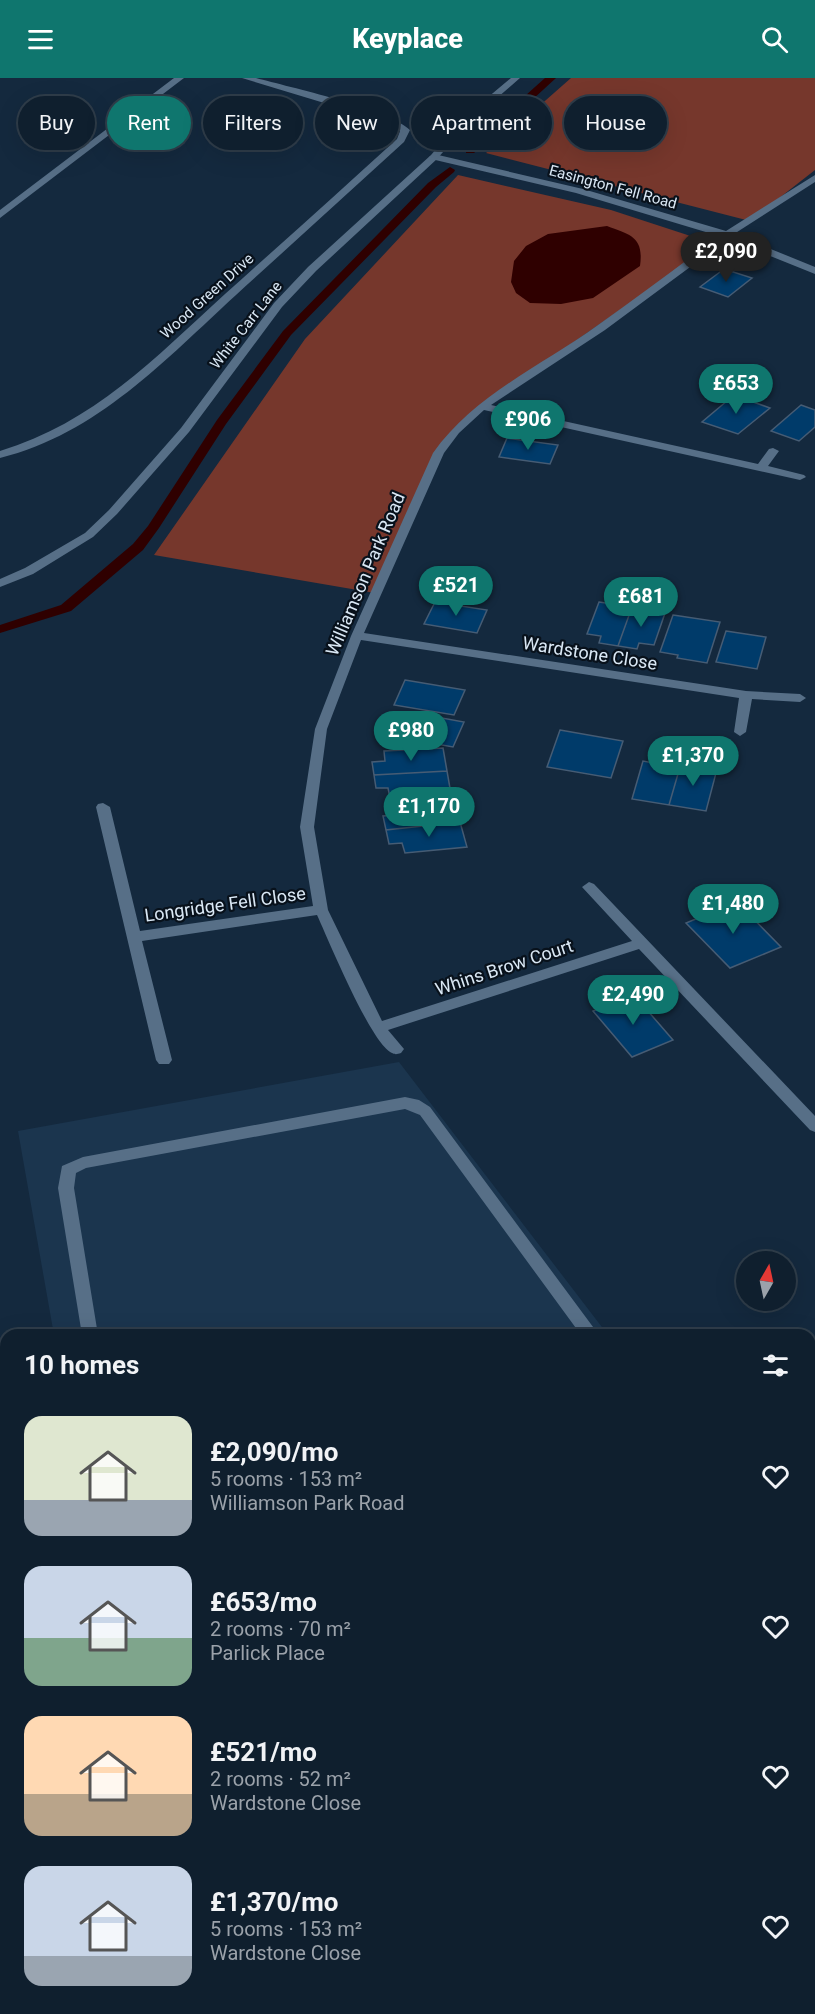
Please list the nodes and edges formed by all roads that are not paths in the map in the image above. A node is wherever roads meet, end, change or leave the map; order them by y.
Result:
1 (180, 78) edge
2 (246, 78) edge
3 (516, 78) edge
4 (434, 157) junction
5 (815, 178) edge
6 (0, 215) edge
7 (725, 236) junction
8 (815, 271) edge
9 (483, 406) junction
10 (773, 451) dead end
11 (0, 454) edge
12 (761, 468) junction
13 (800, 477) dead end
14 (0, 583) edge
15 (357, 636) junction
16 (746, 695) junction
17 (800, 698) dead end
18 (740, 732) dead end
19 (103, 807) dead end
20 (589, 887) dead end
21 (321, 910) junction
22 (135, 937) junction
23 (642, 943) junction
24 (378, 1028) junction
25 (396, 1049) dead end
26 (164, 1060) dead end
27 (815, 1126) edge
28 (89, 1329) edge
29 (587, 1329) edge

1 - 6 street
2 - 11 street, Wood Green Drive
3 - 4 street, White Carr Lane
4 - 7 street, Easington Fell Road
4 - 14 street, White Carr Lane
5 - 7 street, Williamson Park Road
7 - 8 street, Easington Fell Road
7 - 9 street, Williamson Park Road
9 - 12 street
9 - 15 street, Williamson Park Road
10 - 12 street
12 - 13 street
15 - 16 street, Wardstone Close
15 - 21 street, Williamson Park Road
16 - 17 street, Wardstone Close
16 - 18 street
19 - 22 street, Longridge Fell Close
20 - 23 street
21 - 22 street, Longridge Fell Close
21 - 24 street, Williamson Park Road
22 - 26 street, Longridge Fell Close
23 - 24 street, Whins Brow Court
23 - 27 street
24 - 25 street, Williamson Park Road
28 - 29 street

